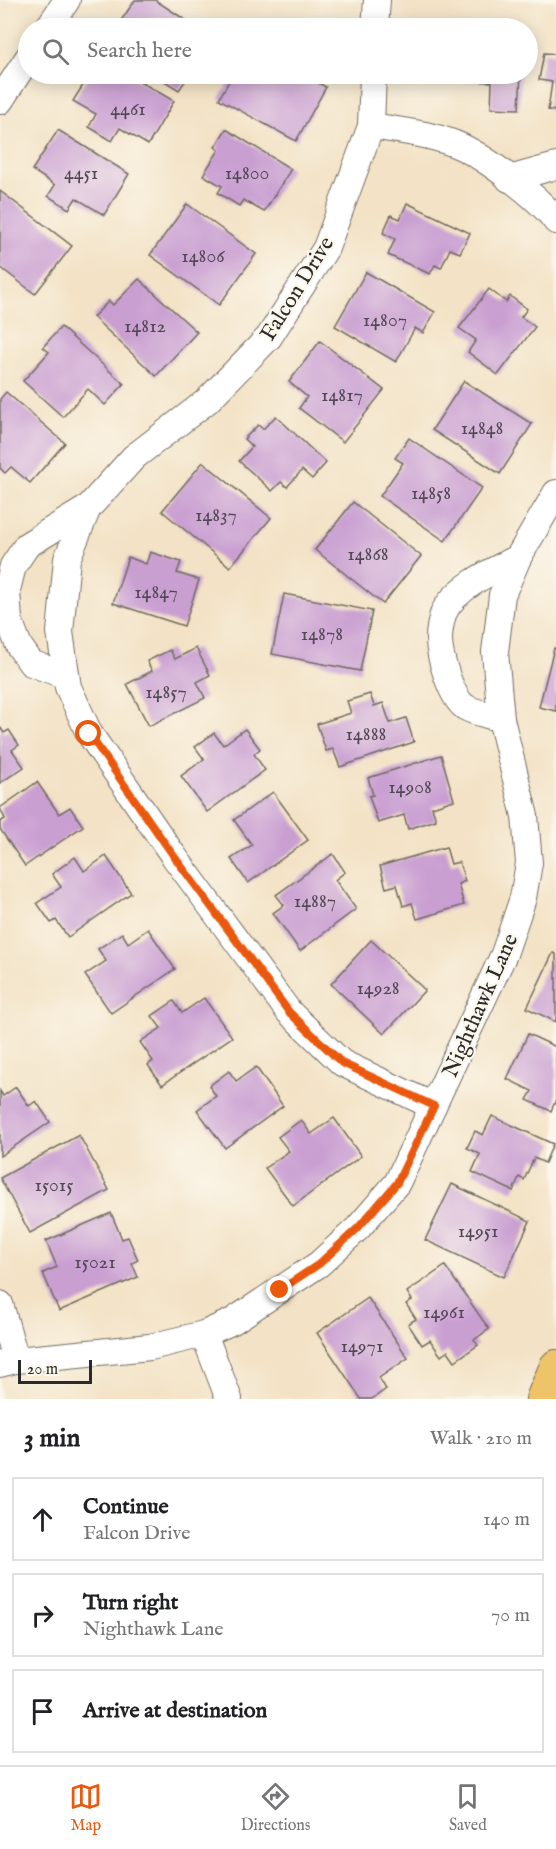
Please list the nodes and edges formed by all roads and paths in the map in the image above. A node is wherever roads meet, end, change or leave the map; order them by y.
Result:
1 (67, 0) edge
2 (377, 0) edge
3 (55, 18) edge
4 (376, 18) edge
5 (18, 73) edge
6 (373, 84) edge
7 (0, 101) edge
8 (371, 126) junction
9 (556, 166) edge
10 (509, 178) junction
11 (556, 221) edge
12 (556, 493) edge
13 (88, 508) junction
14 (518, 558) junction
15 (66, 676) junction
16 (501, 718) junction
17 (434, 1106) junction
18 (0, 1304) edge
19 (204, 1334) junction
20 (8, 1362) edge
21 (556, 1366) edge
22 (229, 1399) edge
23 (542, 1399) edge

1 - 3 street
2 - 4 street
5 - 7 street
6 - 8 street, Falcon Drive
8 - 10 street
8 - 13 street, Falcon Drive
9 - 10 street
10 - 11 street
12 - 14 street, Nighthawk Lane
13 - 15 street, Falcon Drive
13 - 15 street, Falcon Drive
14 - 16 street, Nighthawk Lane
14 - 16 street
15 - 17 street, Falcon Drive
16 - 17 street, Nighthawk Lane
17 - 19 street, Nighthawk Lane
18 - 20 street
19 - 20 street, Nighthawk Lane
19 - 22 street
21 - 23 main road

